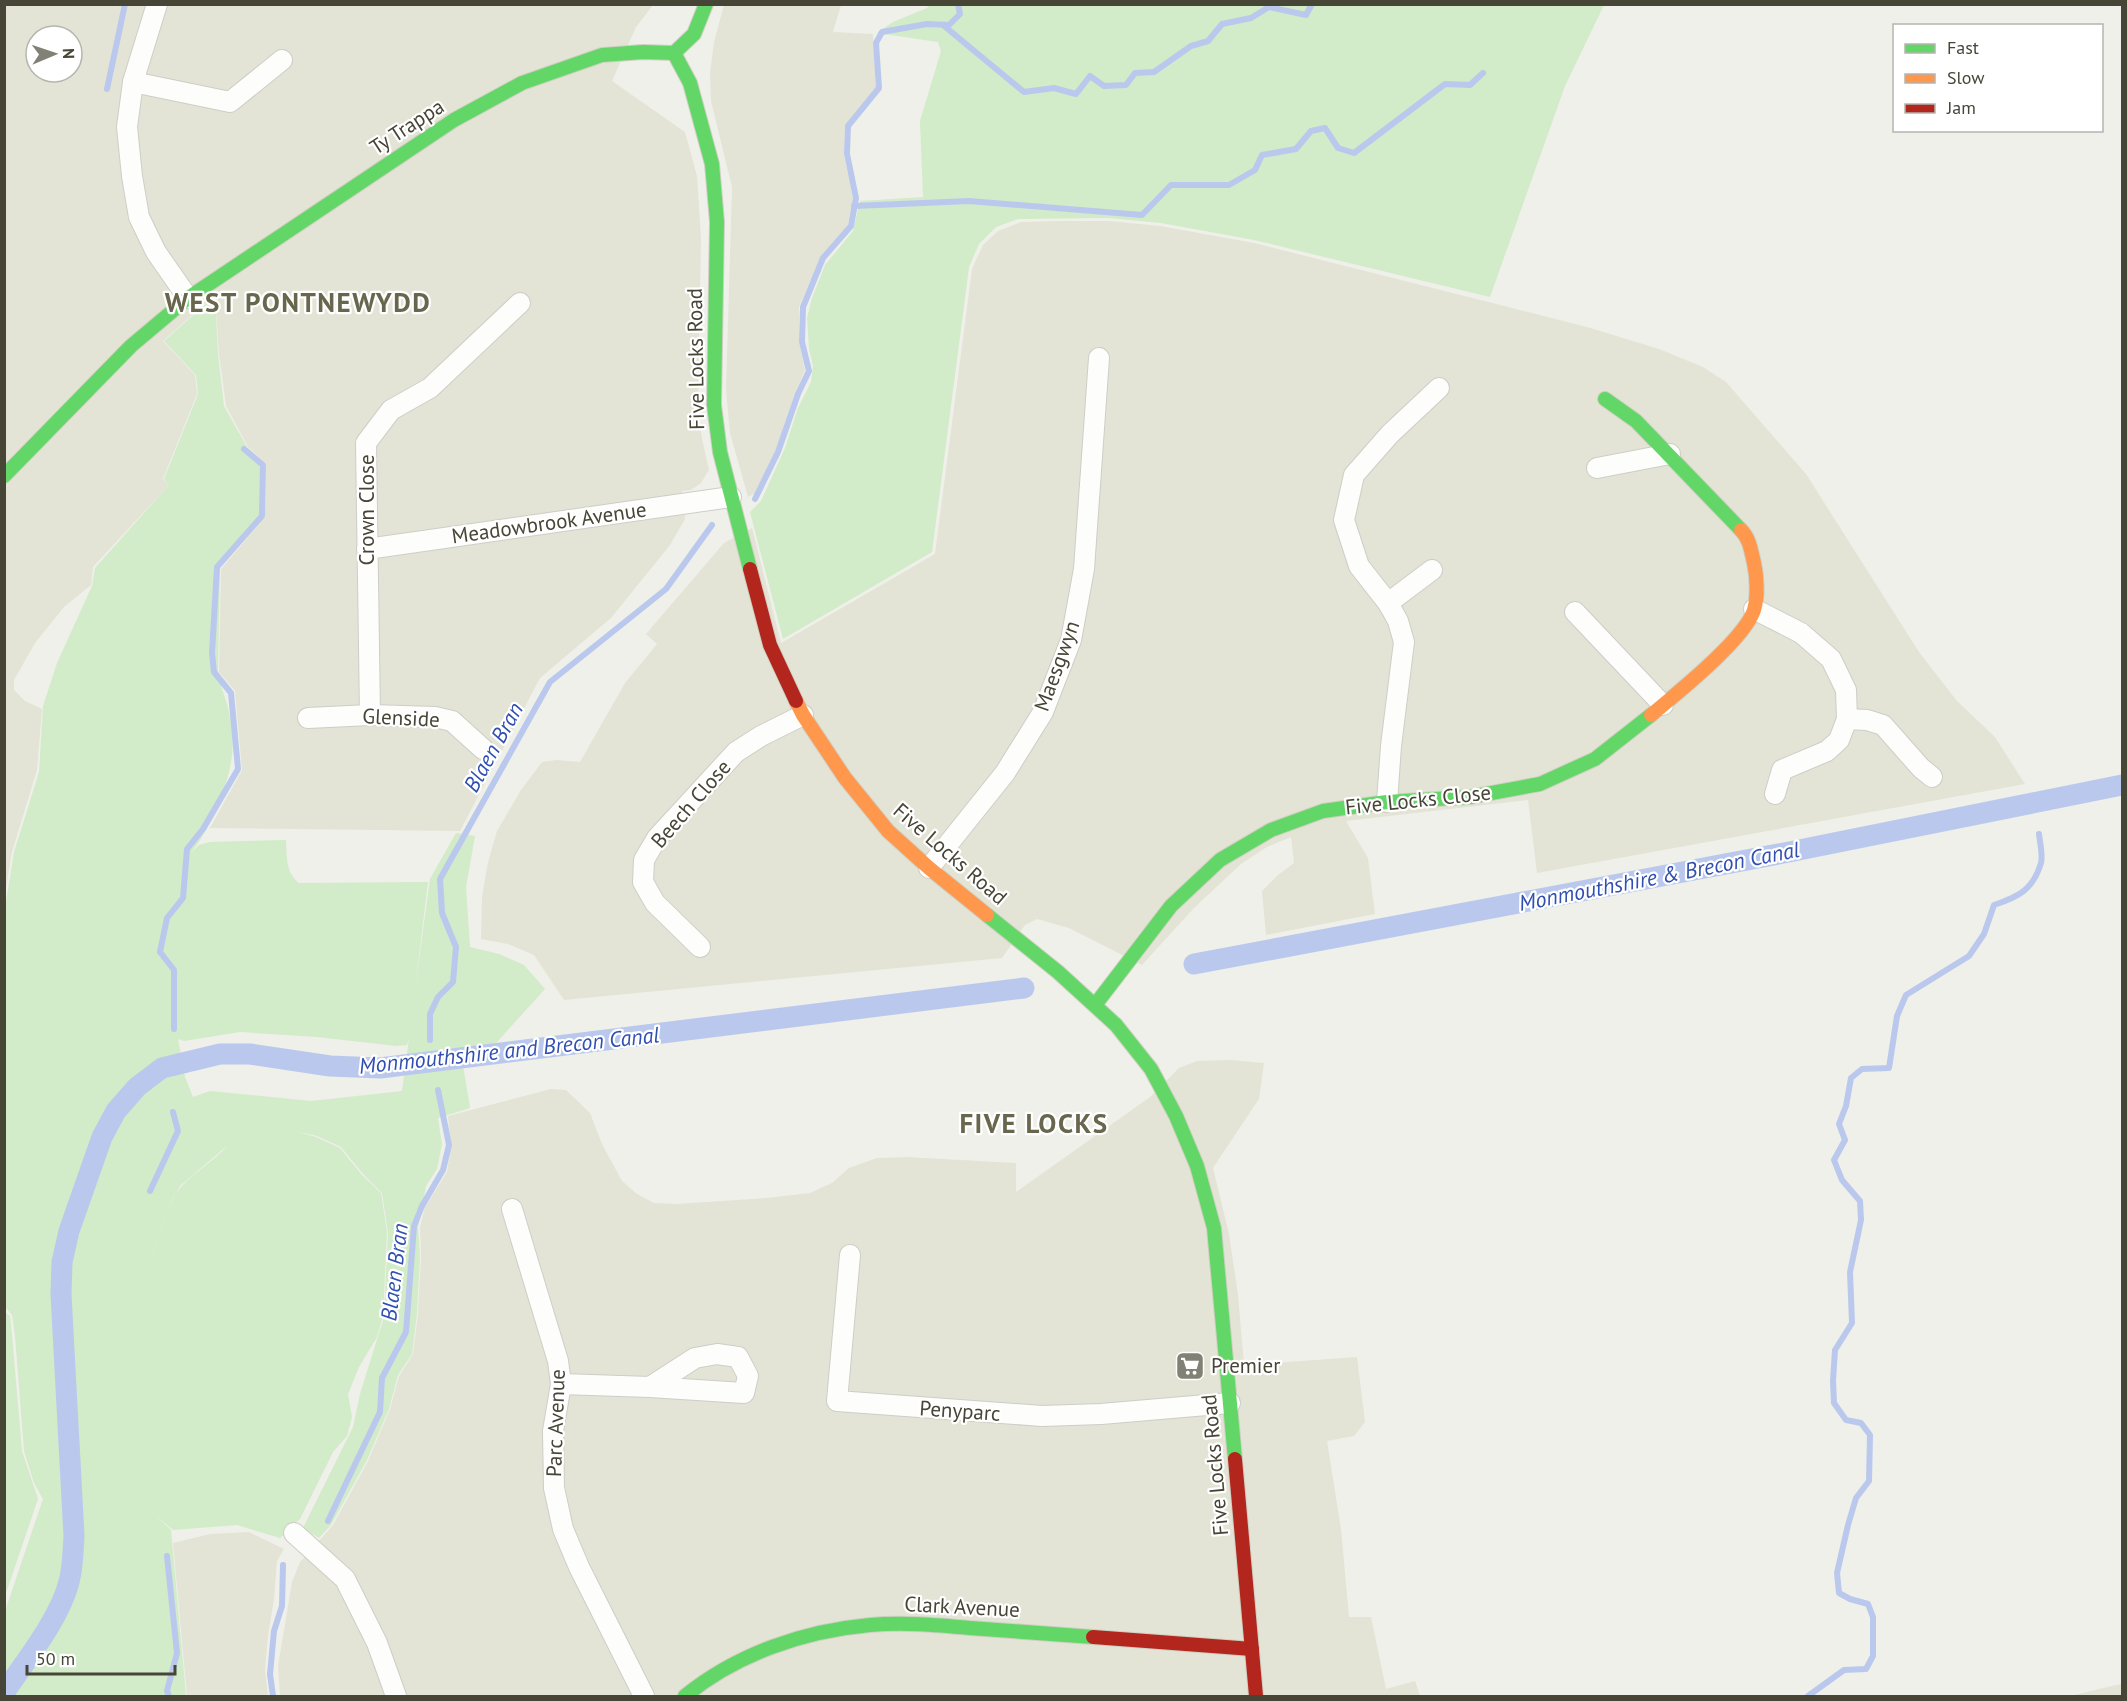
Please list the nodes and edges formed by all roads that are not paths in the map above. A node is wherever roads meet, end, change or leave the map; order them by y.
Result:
1 (157, 4) edge
2 (706, 4) edge
3 (674, 53) junction
4 (282, 60) dead end
5 (133, 82) junction
6 (188, 298) junction
7 (520, 303) dead end
8 (1099, 357) dead end
9 (1439, 388) dead end
10 (1605, 399) dead end
11 (1670, 454) junction
12 (1597, 468) dead end
13 (4, 476) edge
14 (730, 497) junction
15 (367, 549) junction
16 (1432, 570) dead end
17 (1388, 603) junction
18 (1754, 609) junction
19 (1575, 612) dead end
20 (1663, 705) junction
21 (370, 715) junction
22 (803, 715) junction
23 (308, 718) dead end
24 (1847, 719) junction
25 (483, 749) dead end
26 (1932, 777) dead end
27 (1775, 794) dead end
28 (1388, 802) junction
29 (929, 868) junction
30 (700, 947) dead end
31 (1095, 1005) junction
32 (512, 1209) dead end
33 (850, 1255) dead end
34 (561, 1384) junction
35 (650, 1387) dead end
36 (1230, 1403) junction
37 (294, 1533) dead end
38 (1252, 1649) junction
39 (396, 1696) edge
40 (644, 1696) edge
41 (685, 1696) edge
42 (1256, 1696) edge

1 - 5 street
2 - 3 street
3 - 6 street, Ty Trappa
3 - 14 street, Five Locks Road
4 - 5 street
5 - 6 street
6 - 13 street, Ty Trappa
7 - 15 street, Crown Close
8 - 29 street, Maesgwyn
9 - 17 street
10 - 11 street, Five Locks Close
11 - 12 street
11 - 18 street, Five Locks Close
14 - 15 street, Meadowbrook Avenue
14 - 22 street, Five Locks Road
15 - 21 street, Crown Close
16 - 17 street
17 - 28 street
18 - 20 street, Five Locks Close
18 - 24 street
19 - 20 street
20 - 28 street, Five Locks Close
21 - 23 street, Glenside
21 - 25 street, Glenside
22 - 29 street, Five Locks Road
22 - 30 street, Beech Close
24 - 26 street
24 - 27 street
28 - 31 street, Five Locks Close
29 - 31 street, Five Locks Road
31 - 36 street, Five Locks Road
32 - 34 street, Parc Avenue
33 - 36 street, Penyparc
34 - 35 street
34 - 40 street, Parc Avenue
36 - 38 street, Five Locks Road
37 - 39 street
38 - 41 street, Clark Avenue
38 - 42 street, Five Locks Road

